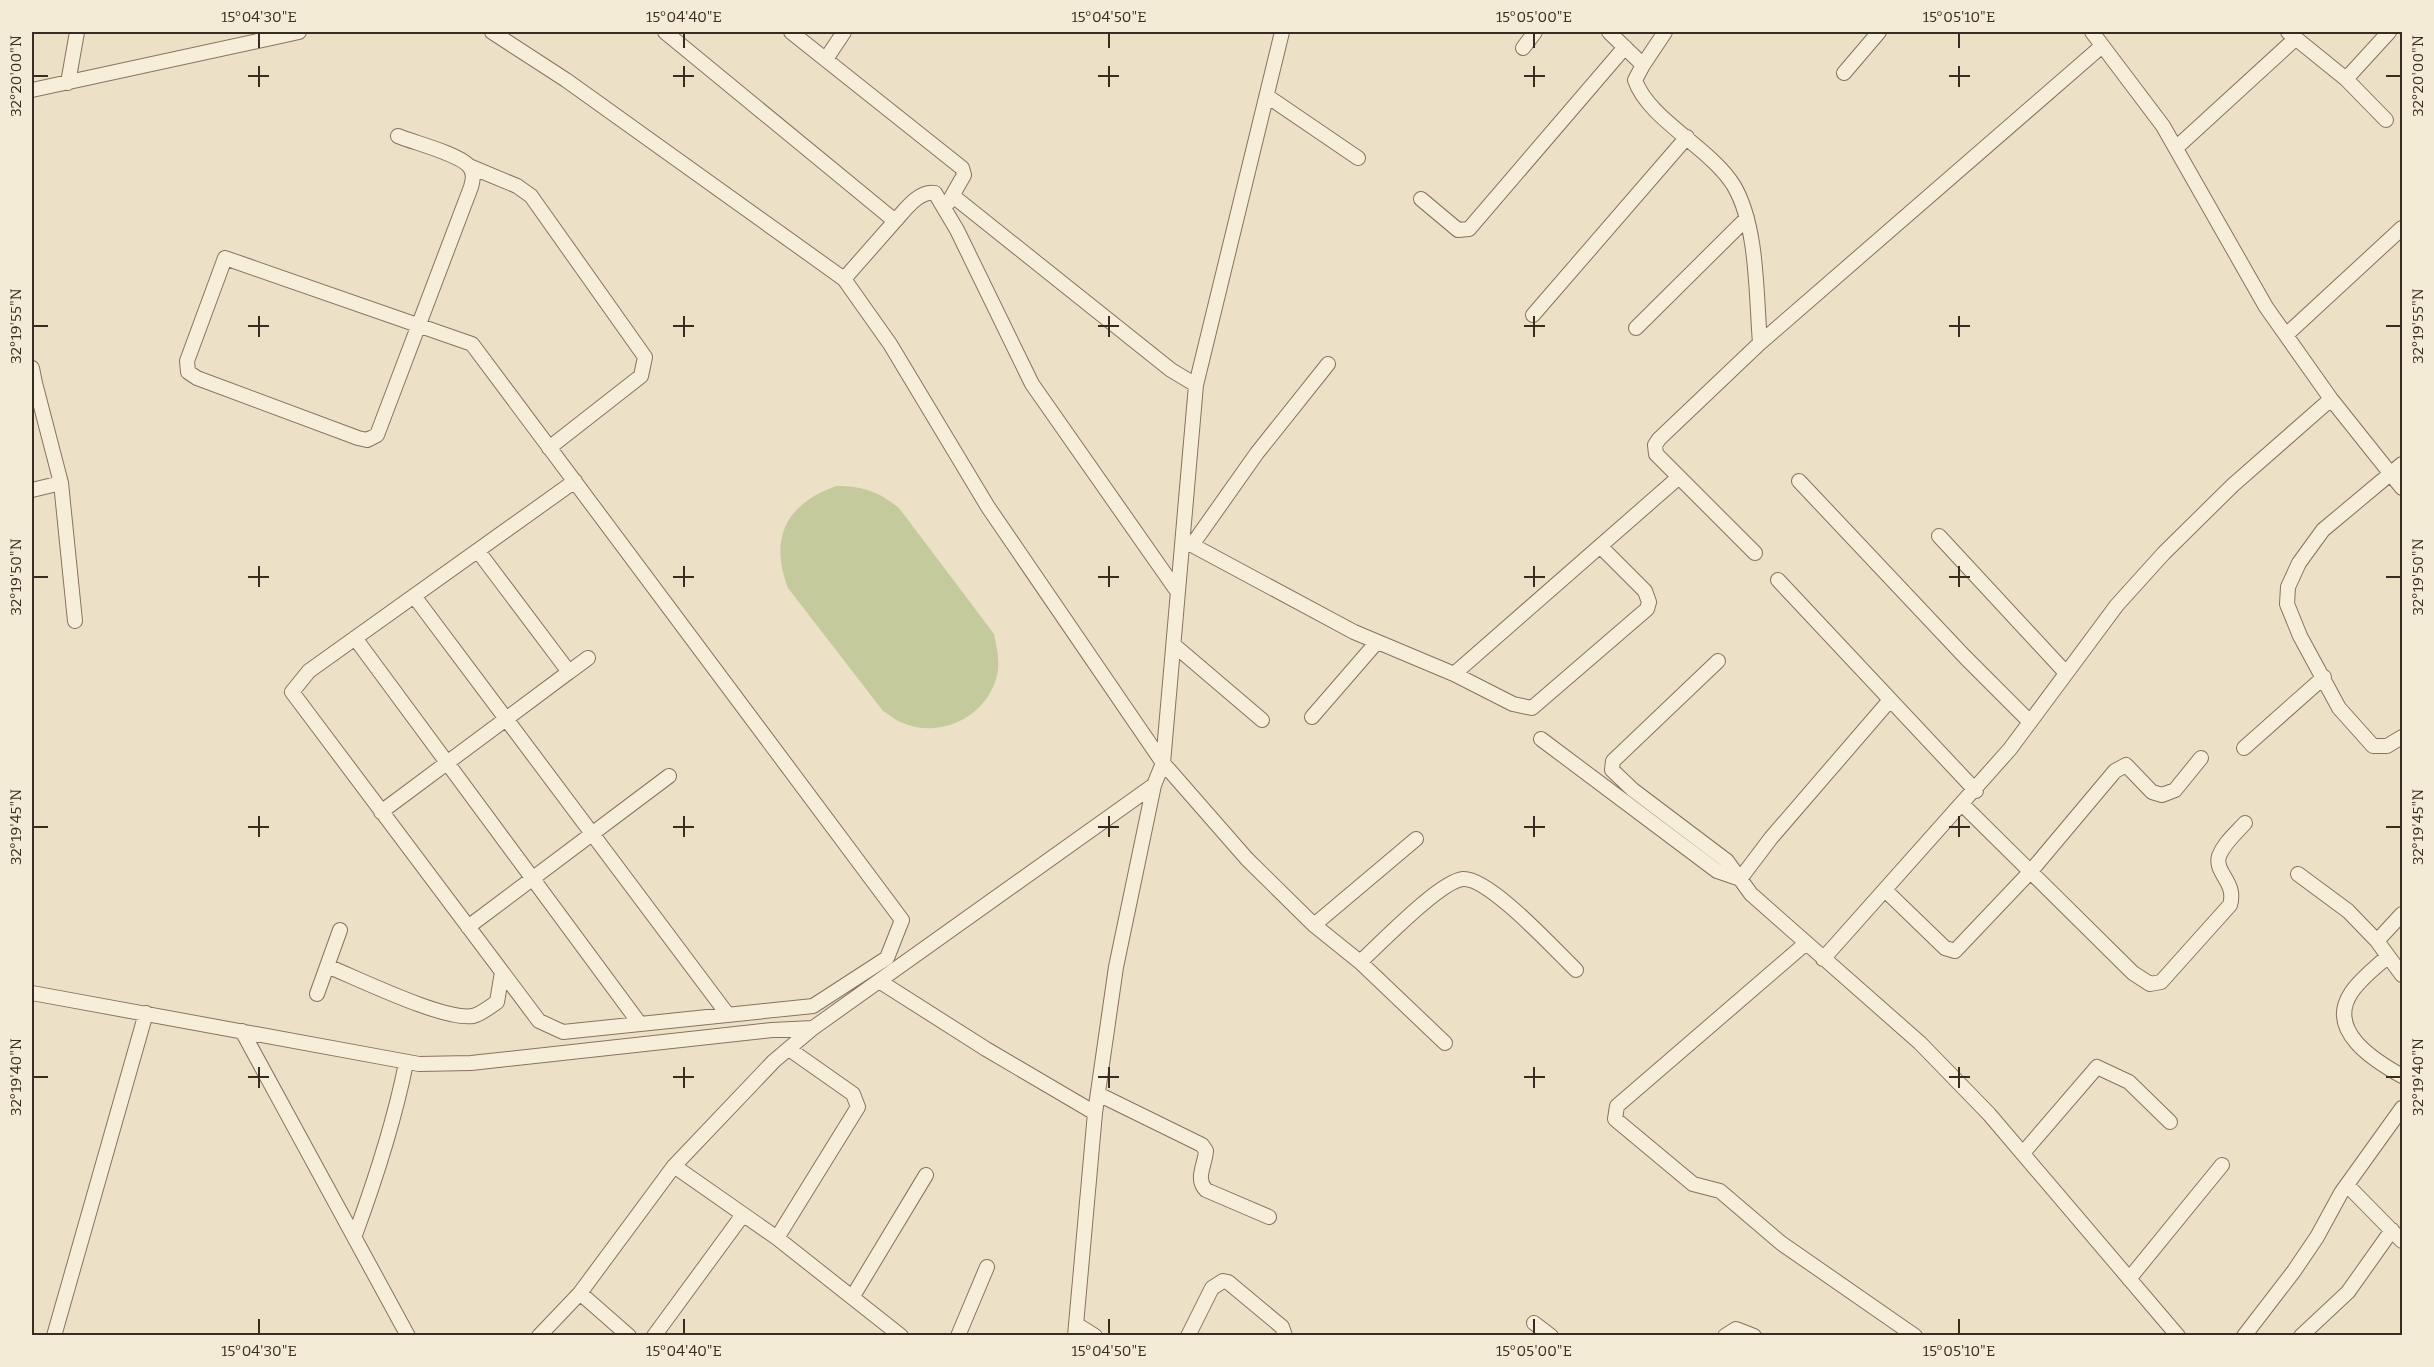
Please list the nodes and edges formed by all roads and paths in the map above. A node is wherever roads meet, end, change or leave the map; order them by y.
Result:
1 (77, 32) edge
2 (299, 32) edge
3 (492, 32) edge
4 (665, 32) edge
5 (791, 32) edge
6 (844, 32) edge
7 (1282, 32) edge
8 (1535, 32) edge
9 (1609, 32) edge
10 (1665, 32) edge
11 (1878, 32) edge
12 (2092, 32) edge
13 (2389, 32) edge
14 (2292, 35) edge
15 (2102, 46) junction
16 (1624, 47) junction
17 (1523, 48) dead end
18 (826, 59) junction
19 (1643, 65) junction
20 (1844, 72) dead end
21 (2346, 79) junction
22 (68, 83) junction
23 (32, 90) edge
24 (1267, 96) junction
25 (2386, 120) dead end
26 (398, 136) dead end
27 (1687, 137) junction
28 (2177, 147) junction
29 (1358, 158) dead end
30 (469, 166) junction
31 (953, 196) junction
32 (1420, 199) dead end
33 (945, 209) junction
34 (1747, 218) junction
35 (895, 221) junction
36 (2403, 228) edge
37 (844, 279) junction
38 (1533, 315) dead end
39 (418, 324) junction
40 (1636, 328) dead end
41 (2286, 335) junction
42 (1760, 343) junction
43 (1328, 364) dead end
44 (32, 368) edge
45 (33, 384) edge
46 (1196, 385) junction
47 (2331, 399) junction
48 (549, 448) junction
49 (2403, 464) edge
50 (2390, 475) junction
51 (1679, 477) junction
52 (574, 481) junction
53 (1799, 481) dead end
54 (61, 483) junction
55 (2403, 488) edge
56 (32, 490) edge
57 (1939, 536) dead end
58 (1188, 545) junction
59 (1600, 546) junction
60 (477, 551) junction
61 (1755, 553) dead end
62 (1778, 580) dead end
63 (1177, 591) junction
64 (414, 596) junction
65 (75, 621) dead end
66 (355, 638) junction
67 (1377, 642) junction
68 (1174, 645) junction
69 (588, 657) dead end
70 (1718, 661) dead end
71 (569, 672) junction
72 (2066, 673) junction
73 (1454, 674) junction
74 (2324, 677) junction
75 (1890, 700) junction
76 (1312, 717) dead end
77 (506, 719) junction
78 (1262, 720) dead end
79 (2030, 722) junction
80 (2403, 737) edge
81 (1541, 739) dead end
82 (2244, 748) dead end
83 (2201, 758) dead end
84 (447, 763) junction
85 (1163, 763) junction
86 (669, 776) dead end
87 (1154, 785) junction
88 (1976, 790) junction
89 (1964, 805) junction
90 (381, 812) junction
91 (2246, 823) dead end
92 (592, 834) junction
93 (1416, 839) dead end
94 (2031, 872) junction
95 (2298, 874) dead end
96 (533, 879) junction
97 (1740, 879) junction
98 (1885, 890) junction
99 (2403, 914) edge
100 (1314, 925) junction
101 (468, 927) junction
102 (340, 930) dead end
103 (2377, 941) junction
104 (1805, 944) junction
105 (2387, 957) junction
106 (1823, 959) junction
107 (1360, 962) junction
108 (327, 966) junction
109 (1576, 970) dead end
110 (502, 972) junction
111 (2403, 975) edge
112 (879, 981) junction
113 (32, 993) edge
114 (316, 994) dead end
115 (497, 1002) junction
116 (529, 1008) junction
117 (146, 1013) junction
118 (728, 1015) junction
119 (640, 1024) junction
120 (813, 1028) junction
121 (243, 1031) junction
122 (1445, 1043) dead end
123 (789, 1049) junction
124 (406, 1063) junction
125 (2403, 1076) edge
126 (1098, 1094) junction
127 (2403, 1108) edge
128 (1095, 1113) junction
129 (2170, 1122) dead end
130 (2023, 1153) junction
131 (2222, 1165) dead end
132 (674, 1166) junction
133 (926, 1174) dead end
134 (2347, 1185) junction
135 (742, 1216) junction
136 (1269, 1217) dead end
137 (2392, 1230) junction
138 (355, 1235) junction
139 (777, 1238) junction
140 (2403, 1240) edge
141 (987, 1267) dead end
142 (2129, 1279) junction
143 (580, 1293) junction
144 (853, 1296) junction
145 (1534, 1323) dead end
146 (1075, 1330) edge
147 (54, 1335) edge
148 (408, 1335) edge
149 (539, 1335) edge
150 (629, 1335) edge
151 (654, 1335) edge
152 (901, 1335) edge
153 (958, 1335) edge
154 (1095, 1335) edge
155 (1188, 1335) edge
156 (1285, 1335) edge
157 (1551, 1335) edge
158 (1725, 1335) edge
159 (1754, 1335) edge
160 (1915, 1335) edge
161 (2178, 1335) edge
162 (2244, 1335) edge
163 (2301, 1335) edge

1 - 22 street
2 - 22 street
3 - 37 street
4 - 35 street
5 - 18 street
6 - 18 street
7 - 24 street
8 - 17 street
9 - 16 street
10 - 19 street
11 - 20 street
12 - 15 street
13 - 21 street
14 - 21 street
14 - 28 street
15 - 28 street
15 - 42 street
16 - 19 street
16 - 32 street
18 - 31 street
19 - 27 street
21 - 25 street
22 - 23 street
24 - 29 street
24 - 46 street
26 - 30 street
27 - 34 street
27 - 38 street
28 - 41 street
30 - 39 street
30 - 48 street
31 - 33 street
31 - 46 street
33 - 35 street
33 - 63 street
34 - 40 street
34 - 42 street
35 - 37 street
36 - 41 street
37 - 85 street
39 - 39 street
39 - 48 street
41 - 47 street
42 - 51 street
43 - 58 street
44 - 45 street
45 - 54 street
46 - 58 street
47 - 50 street
47 - 72 street
48 - 52 street
49 - 50 street
50 - 55 street
50 - 74 street
51 - 59 street
51 - 61 street
52 - 60 street
52 - 118 street
53 - 79 street
54 - 56 street
54 - 65 street
57 - 72 street
58 - 63 street
58 - 67 street
59 - 73 street
59 - 73 street
60 - 64 street
60 - 71 street
62 - 75 street
63 - 68 street
64 - 66 street
64 - 77 street
66 - 84 street
66 - 90 street
67 - 73 street
67 - 76 street
68 - 78 street
68 - 85 street
69 - 71 street
70 - 97 street
71 - 77 street
72 - 79 street
74 - 80 street
74 - 82 street
75 - 88 street
75 - 97 street
77 - 84 street
77 - 92 street
79 - 88 street
81 - 97 street
83 - 94 street
84 - 90 street
84 - 96 street
85 - 87 street
85 - 100 street
86 - 92 street
87 - 112 street
87 - 126 street
88 - 89 street
89 - 94 street
89 - 98 street
90 - 101 street
91 - 94 street
92 - 96 street
92 - 118 street
93 - 100 street
94 - 98 street
95 - 103 street
96 - 101 street
96 - 119 street
97 - 104 street
98 - 106 street
99 - 103 street
100 - 107 street
101 - 110 street
102 - 108 street
103 - 105 street
104 - 106 street
104 - 160 street
105 - 111 street
105 - 125 street
106 - 130 street
107 - 109 street
107 - 122 street
108 - 114 street
108 - 115 street
110 - 115 street
110 - 116 street
112 - 120 street
112 - 128 street
113 - 117 street
115 - 116 street
116 - 119 street
117 - 121 street
117 - 147 street
118 - 119 street
120 - 123 street
120 - 124 street
121 - 124 street
121 - 138 street
123 - 132 street
123 - 139 street
124 - 138 street
126 - 128 street
126 - 136 street
127 - 134 street
128 - 146 street
129 - 130 street
130 - 142 street
131 - 142 street
132 - 135 street
132 - 143 street
133 - 144 street
134 - 137 street
134 - 162 street
135 - 139 street
135 - 151 street
137 - 140 street
137 - 163 street
138 - 148 street
139 - 144 street
141 - 153 street
142 - 161 street
143 - 149 street
143 - 150 street
144 - 152 street
145 - 157 street
146 - 154 street
155 - 156 street
158 - 159 street

